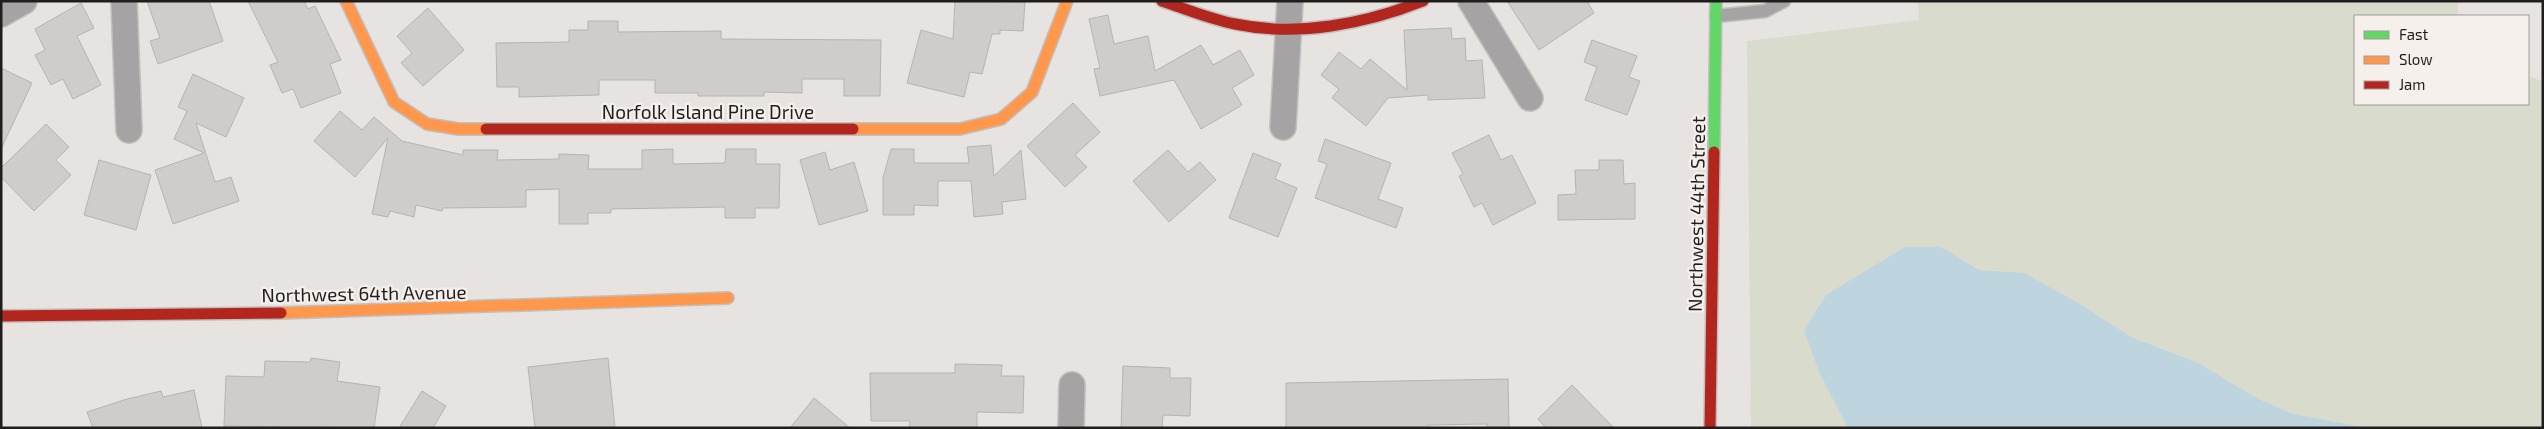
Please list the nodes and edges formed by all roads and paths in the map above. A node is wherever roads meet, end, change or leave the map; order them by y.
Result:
1 (24, 1) edge
2 (124, 1) edge
3 (346, 1) edge
4 (1067, 1) edge
5 (1162, 1) edge
6 (1290, 1) edge
7 (1423, 1) edge
8 (1471, 1) edge
9 (1716, 1) edge
10 (1784, 1) edge
11 (1, 14) edge
12 (1716, 16) junction
13 (1288, 29) junction
14 (1530, 98) dead end
15 (1283, 127) dead end
16 (129, 130) dead end
17 (728, 298) dead end
18 (1, 316) edge
19 (1072, 385) dead end
20 (1071, 428) edge
21 (1710, 428) edge

1 - 11 street
2 - 16 street
3 - 4 street, Norfolk Island Pine Drive
5 - 13 street
6 - 13 street
7 - 13 street
8 - 14 street
9 - 12 street, Northwest 44th Street
10 - 12 lane
12 - 21 street, Northwest 44th Street
13 - 15 street
17 - 18 street, Northwest 64th Avenue
19 - 20 street

